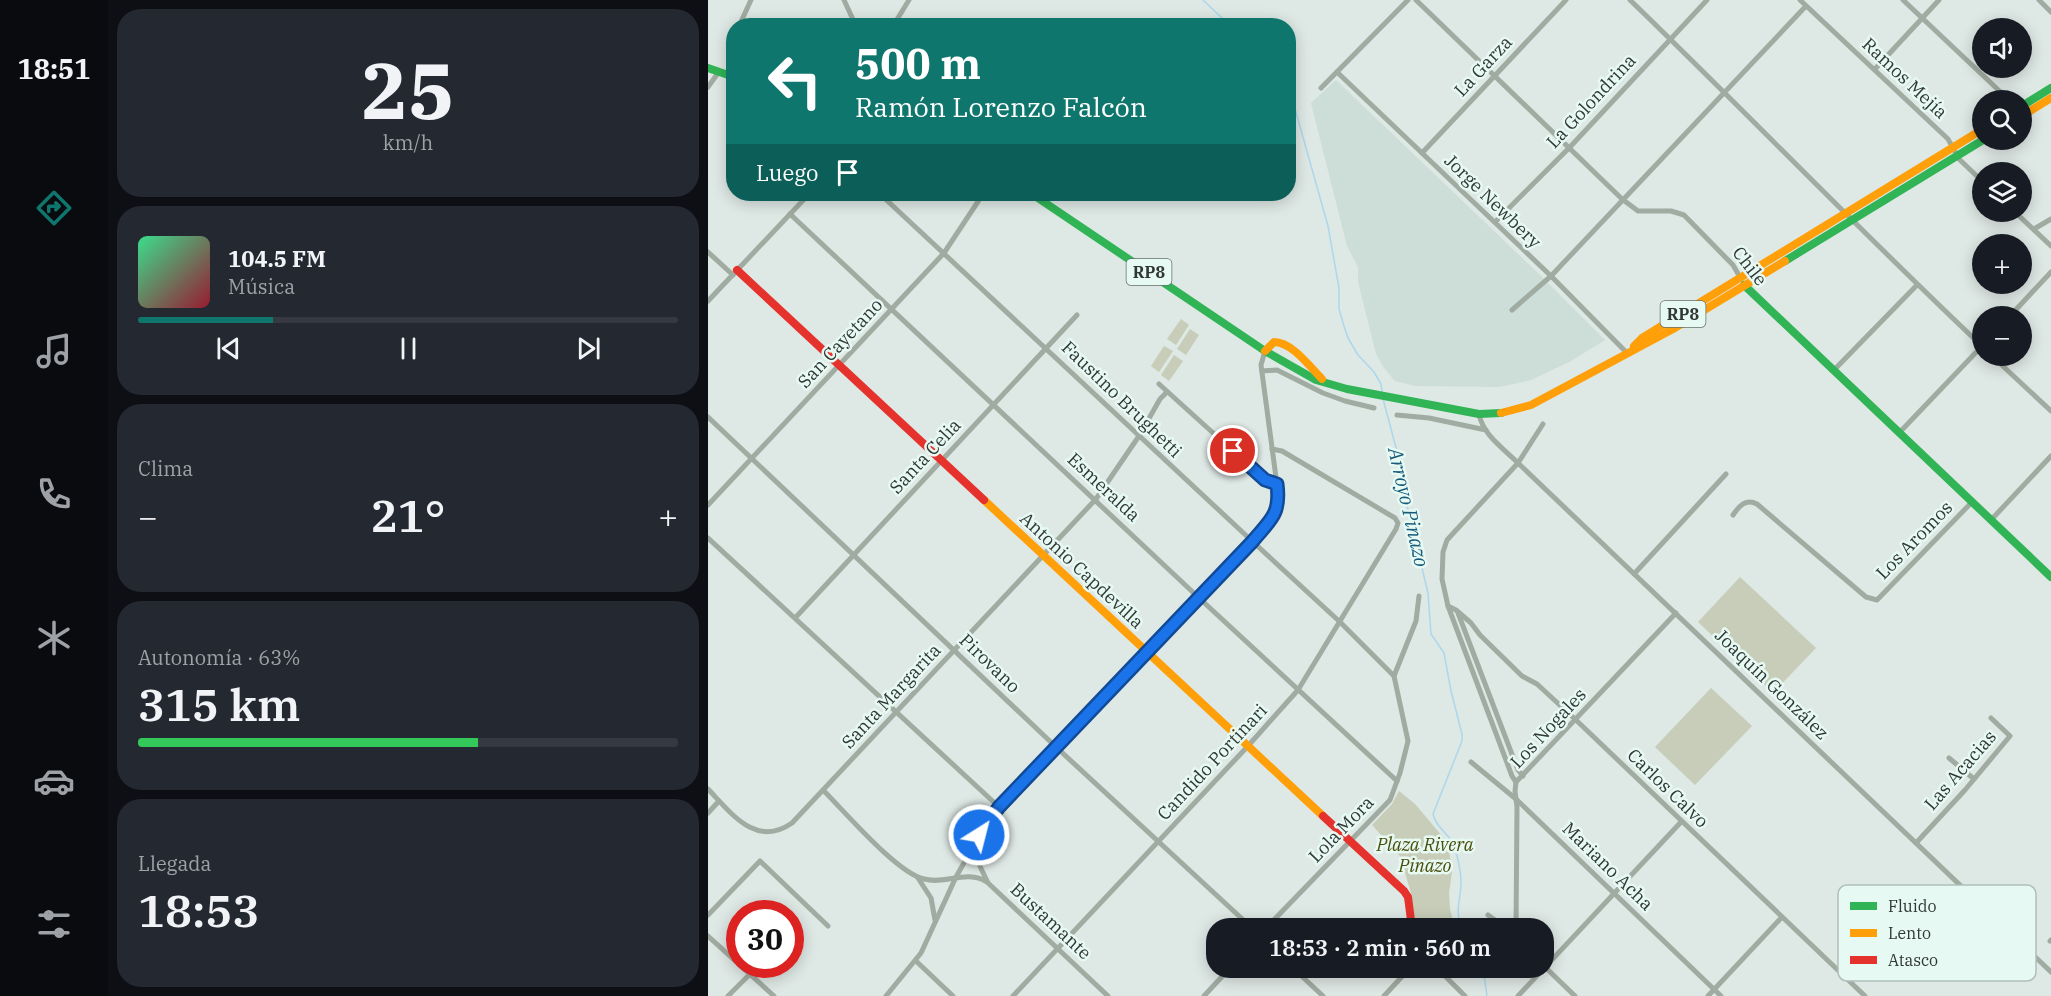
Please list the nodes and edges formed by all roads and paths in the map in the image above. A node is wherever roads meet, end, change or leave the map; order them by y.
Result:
1 (751, 0) edge
2 (844, 0) edge
3 (909, 0) edge
4 (1408, 0) edge
5 (1416, 0) edge
6 (1566, 0) edge
7 (1630, 0) edge
8 (1707, 0) edge
9 (1800, 0) edge
10 (1903, 0) edge
11 (1939, 0) edge
12 (2039, 0) edge
13 (1806, 6) junction
14 (2051, 12) edge
15 (743, 18) edge
16 (852, 18) edge
17 (898, 18) edge
18 (1922, 18) junction
19 (1670, 39) junction
20 (708, 68) edge
21 (1875, 69) junction
22 (1336, 72) junction
23 (718, 73) junction
24 (726, 75) edge
25 (1496, 75) junction
26 (708, 87) edge
27 (1321, 88) dead end
28 (2051, 88) edge
29 (1998, 90) edge
30 (1726, 93) junction
31 (2051, 98) edge
32 (2032, 100) edge
33 (2032, 110) edge
34 (1972, 138) edge
35 (1972, 145) edge
36 (1570, 147) junction
37 (1955, 152) junction
38 (1422, 153) junction
39 (1972, 170) edge
40 (1622, 199) junction
41 (802, 201) edge
42 (888, 201) edge
43 (978, 201) edge
44 (1042, 201) edge
45 (790, 214) junction
46 (1849, 216) junction
47 (2051, 219) edge
48 (1495, 222) junction
49 (2026, 222) edge
50 (2034, 229) junction
51 (2051, 246) edge
52 (708, 252) edge
53 (944, 253) junction
54 (735, 272) junction
55 (2051, 272) edge
56 (1551, 276) junction
57 (1742, 282) junction
58 (1917, 285) junction
59 (708, 301) edge
60 (2019, 306) edge
61 (893, 309) junction
62 (1512, 310) dead end
63 (1077, 315) dead end
64 (1972, 336) edge
65 (1047, 348) junction
66 (1265, 351) junction
67 (1627, 353) junction
68 (1972, 357) edge
69 (841, 365) junction
70 (2003, 366) edge
71 (1834, 370) junction
72 (1262, 371) junction
73 (1159, 384) dead end
74 (1327, 384) junction
75 (1167, 392) junction
76 (993, 405) junction
77 (1374, 408) dead end
78 (2051, 411) edge
79 (1479, 414) junction
80 (1397, 415) dead end
81 (708, 417) edge
82 (1543, 424) dead end
83 (1486, 430) junction
84 (1899, 433) junction
85 (1139, 436) junction
86 (1272, 448) junction
87 (2051, 456) edge
88 (752, 457) junction
89 (942, 459) junction
90 (1518, 463) junction
91 (1726, 474) dead end
92 (1277, 484) junction
93 (1096, 500) junction
94 (1972, 502) junction
95 (708, 505) edge
96 (1733, 515) dead end
97 (1991, 520) junction
98 (708, 538) edge
99 (1252, 542) junction
100 (1044, 554) junction
101 (854, 555) junction
102 (1634, 574) junction
103 (2051, 577) edge
104 (1419, 596) dead end
105 (1198, 597) junction
106 (1448, 606) junction
107 (1456, 610) junction
108 (1676, 613) junction
109 (795, 618) junction
110 (1340, 622) junction
111 (955, 650) junction
112 (1146, 651) junction
113 (1394, 676) junction
114 (1299, 690) junction
115 (897, 712) junction
116 (1991, 718) dead end
117 (1576, 720) junction
118 (1248, 746) junction
119 (1056, 747) junction
120 (1949, 758) dead end
121 (1471, 762) dead end
122 (1522, 776) junction
123 (1974, 779) junction
124 (1397, 781) junction
125 (1516, 782) junction
126 (708, 789) edge
127 (824, 791) junction
128 (1516, 799) junction
129 (719, 801) junction
130 (999, 807) junction
131 (708, 813) edge
132 (1681, 822) junction
133 (1158, 841) junction
134 (1351, 841) junction
135 (975, 843) junction
136 (1916, 843) junction
137 (956, 877) junction
138 (918, 878) junction
139 (987, 882) junction
140 (1960, 885) edge
141 (1614, 893) junction
142 (708, 915) edge
143 (1488, 915) dead end
144 (1782, 917) junction
145 (1241, 918) edge
146 (1276, 918) edge
147 (1411, 918) edge
148 (1492, 918) edge
149 (1516, 918) edge
150 (936, 922) junction
151 (828, 926) dead end
152 (708, 936) edge
153 (1057, 948) junction
154 (726, 952) edge
155 (1554, 956) edge
156 (2036, 958) edge
157 (916, 960) junction
158 (1838, 970) edge
159 (2051, 972) edge
160 (1554, 976) edge
161 (746, 978) edge
162 (754, 978) edge
163 (1221, 978) edge
164 (1304, 978) edge
165 (1401, 978) edge
166 (1447, 978) edge
167 (1534, 978) edge
168 (1849, 981) edge
169 (1714, 989) junction
170 (728, 996) edge
171 (774, 996) edge
172 (886, 996) edge
173 (953, 996) edge
174 (1013, 996) edge
175 (1108, 996) edge
176 (1204, 996) edge
177 (1323, 996) edge
178 (1384, 996) edge
179 (1465, 996) edge
180 (1518, 996) edge
181 (1575, 996) edge
182 (1708, 996) edge
183 (1721, 996) edge
184 (1865, 996) edge

1 - 15 street
2 - 16 street
3 - 17 street
4 - 22 street
5 - 25 street, Chile
6 - 25 street, La Garza
7 - 19 street
8 - 19 street, La Golondrina
9 - 13 street, Ramos Mejía
10 - 18 street
11 - 18 street
12 - 14 street
13 - 21 street, Ramos Mejía
13 - 30 street
18 - 21 street
18 - 29 street
19 - 30 street
19 - 36 street, La Golondrina
20 - 23 street
21 - 37 street, Ramos Mejía
22 - 27 street
22 - 38 street, Jorge Newbery
23 - 24 street
23 - 26 street
25 - 36 street, Chile
25 - 38 street, La Garza
28 - 32 street
30 - 40 street
30 - 46 street
31 - 33 street
34 - 37 street, RP8
35 - 37 street, RP8
36 - 40 street, Chile
36 - 48 street, La Golondrina
37 - 39 street, Ramos Mejía
37 - 46 street, RP8
38 - 48 street, Jorge Newbery
40 - 56 street
40 - 57 street, Chile
41 - 45 street
42 - 53 street, Faustino Brughetti
43 - 53 street, San Cayetano
44 - 66 street, RP8
45 - 54 street
45 - 61 street, Esmeralda
46 - 57 street, RP8
46 - 58 street
47 - 50 street
48 - 56 street, Jorge Newbery
49 - 50 street
50 - 51 street
52 - 54 street
53 - 61 street, San Cayetano
53 - 65 street, Faustino Brughetti
54 - 59 street
54 - 69 street, Antonio Capdevilla
55 - 60 street
56 - 62 street
56 - 67 street, Jorge Newbery
57 - 67 street, RP8
57 - 71 street, Chile
58 - 64 street
58 - 71 street
61 - 69 street, San Cayetano
61 - 76 street, Esmeralda
63 - 65 street, Santa Celia
65 - 76 street, Santa Celia
65 - 85 street, Faustino Brughetti
66 - 72 street
66 - 74 street, RP8
66 - 74 street
67 - 79 street, RP8
68 - 84 street
69 - 88 street, San Cayetano
69 - 89 street, Antonio Capdevilla
70 - 78 street
71 - 84 street, Chile
72 - 77 street
72 - 86 street
73 - 75 street
74 - 79 street, RP8
75 - 85 street, Santa Margarita
75 - 92 street
76 - 89 street, Santa Celia
76 - 93 street, Esmeralda
79 - 83 street, Joaquín González
80 - 83 street
81 - 88 street, Pirovano
82 - 90 street
83 - 90 street, Joaquín González
84 - 94 street, Chile
85 - 93 street, Santa Margarita
85 - 99 street, Faustino Brughetti
86 - 92 street
86 - 110 street, Candido Portinari
87 - 97 street
88 - 95 street, San Cayetano
88 - 101 street, Pirovano
89 - 100 street, Antonio Capdevilla
89 - 101 street, Santa Celia
90 - 102 street, Joaquín González
90 - 106 street
91 - 102 street
92 - 99 street
93 - 100 street, Santa Margarita
93 - 105 street, Esmeralda
94 - 96 street, Los Aromos
94 - 97 street, Chile
97 - 103 street, Chile
98 - 109 street
99 - 105 street
99 - 110 street, Faustino Brughetti
100 - 111 street, Santa Margarita
100 - 112 street, Antonio Capdevilla
101 - 109 street, Santa Celia
101 - 111 street, Pirovano
102 - 108 street, Joaquín González
104 - 113 street
105 - 112 street
105 - 114 street, Esmeralda
106 - 107 street, Carlos Calvo
106 - 125 street
107 - 117 street, Carlos Calvo
107 - 122 street
108 - 117 street, Los Nogales
108 - 136 street, Joaquín González
109 - 115 street
110 - 113 street, Faustino Brughetti
110 - 114 street, Candido Portinari
111 - 115 street, Santa Margarita
111 - 119 street, Pirovano
112 - 118 street, Antonio Capdevilla
112 - 119 street
113 - 124 street, Lola Mora
114 - 118 street, Candido Portinari
114 - 124 street, Esmeralda
115 - 127 street, Santa Margarita
115 - 130 street
116 - 123 street, Las Acacias
117 - 122 street, Los Nogales
117 - 132 street, Carlos Calvo
118 - 133 street, Candido Portinari
118 - 134 street, Antonio Capdevilla
119 - 130 street
119 - 133 street, Pirovano
120 - 123 street
121 - 128 street, Mariano Acha
122 - 125 street, Los Nogales
123 - 136 street, Las Acacias
124 - 134 street, Lola Mora
125 - 128 street, Los Nogales
126 - 129 street
127 - 129 street, Santa Margarita
127 - 138 street
128 - 141 street, Mariano Acha
128 - 149 street, Los Nogales
129 - 131 street
130 - 135 street
132 - 141 street
132 - 144 street, Carlos Calvo
133 - 145 street, Pirovano
133 - 153 street, Candido Portinari
134 - 146 street, Lola Mora
134 - 147 street, Antonio Capdevilla
135 - 137 street
135 - 139 street
136 - 140 street, Joaquín González
137 - 138 street, Bustamante
137 - 139 street, Bustamante
137 - 150 street
138 - 150 street
139 - 153 street, Bustamante
141 - 155 street
141 - 169 street, Mariano Acha
142 - 151 street
143 - 148 street
144 - 158 street, Carlos Calvo
144 - 169 street
150 - 157 street
152 - 154 street
153 - 174 street, Candido Portinari
153 - 175 street, Bustamante
156 - 159 street, Joaquín González
157 - 172 street
157 - 173 street
160 - 181 street
161 - 170 street
162 - 171 street
163 - 176 street
164 - 177 street
165 - 178 street
166 - 179 street
167 - 180 street
168 - 184 street, Carlos Calvo
169 - 182 street
169 - 183 street, Mariano Acha

